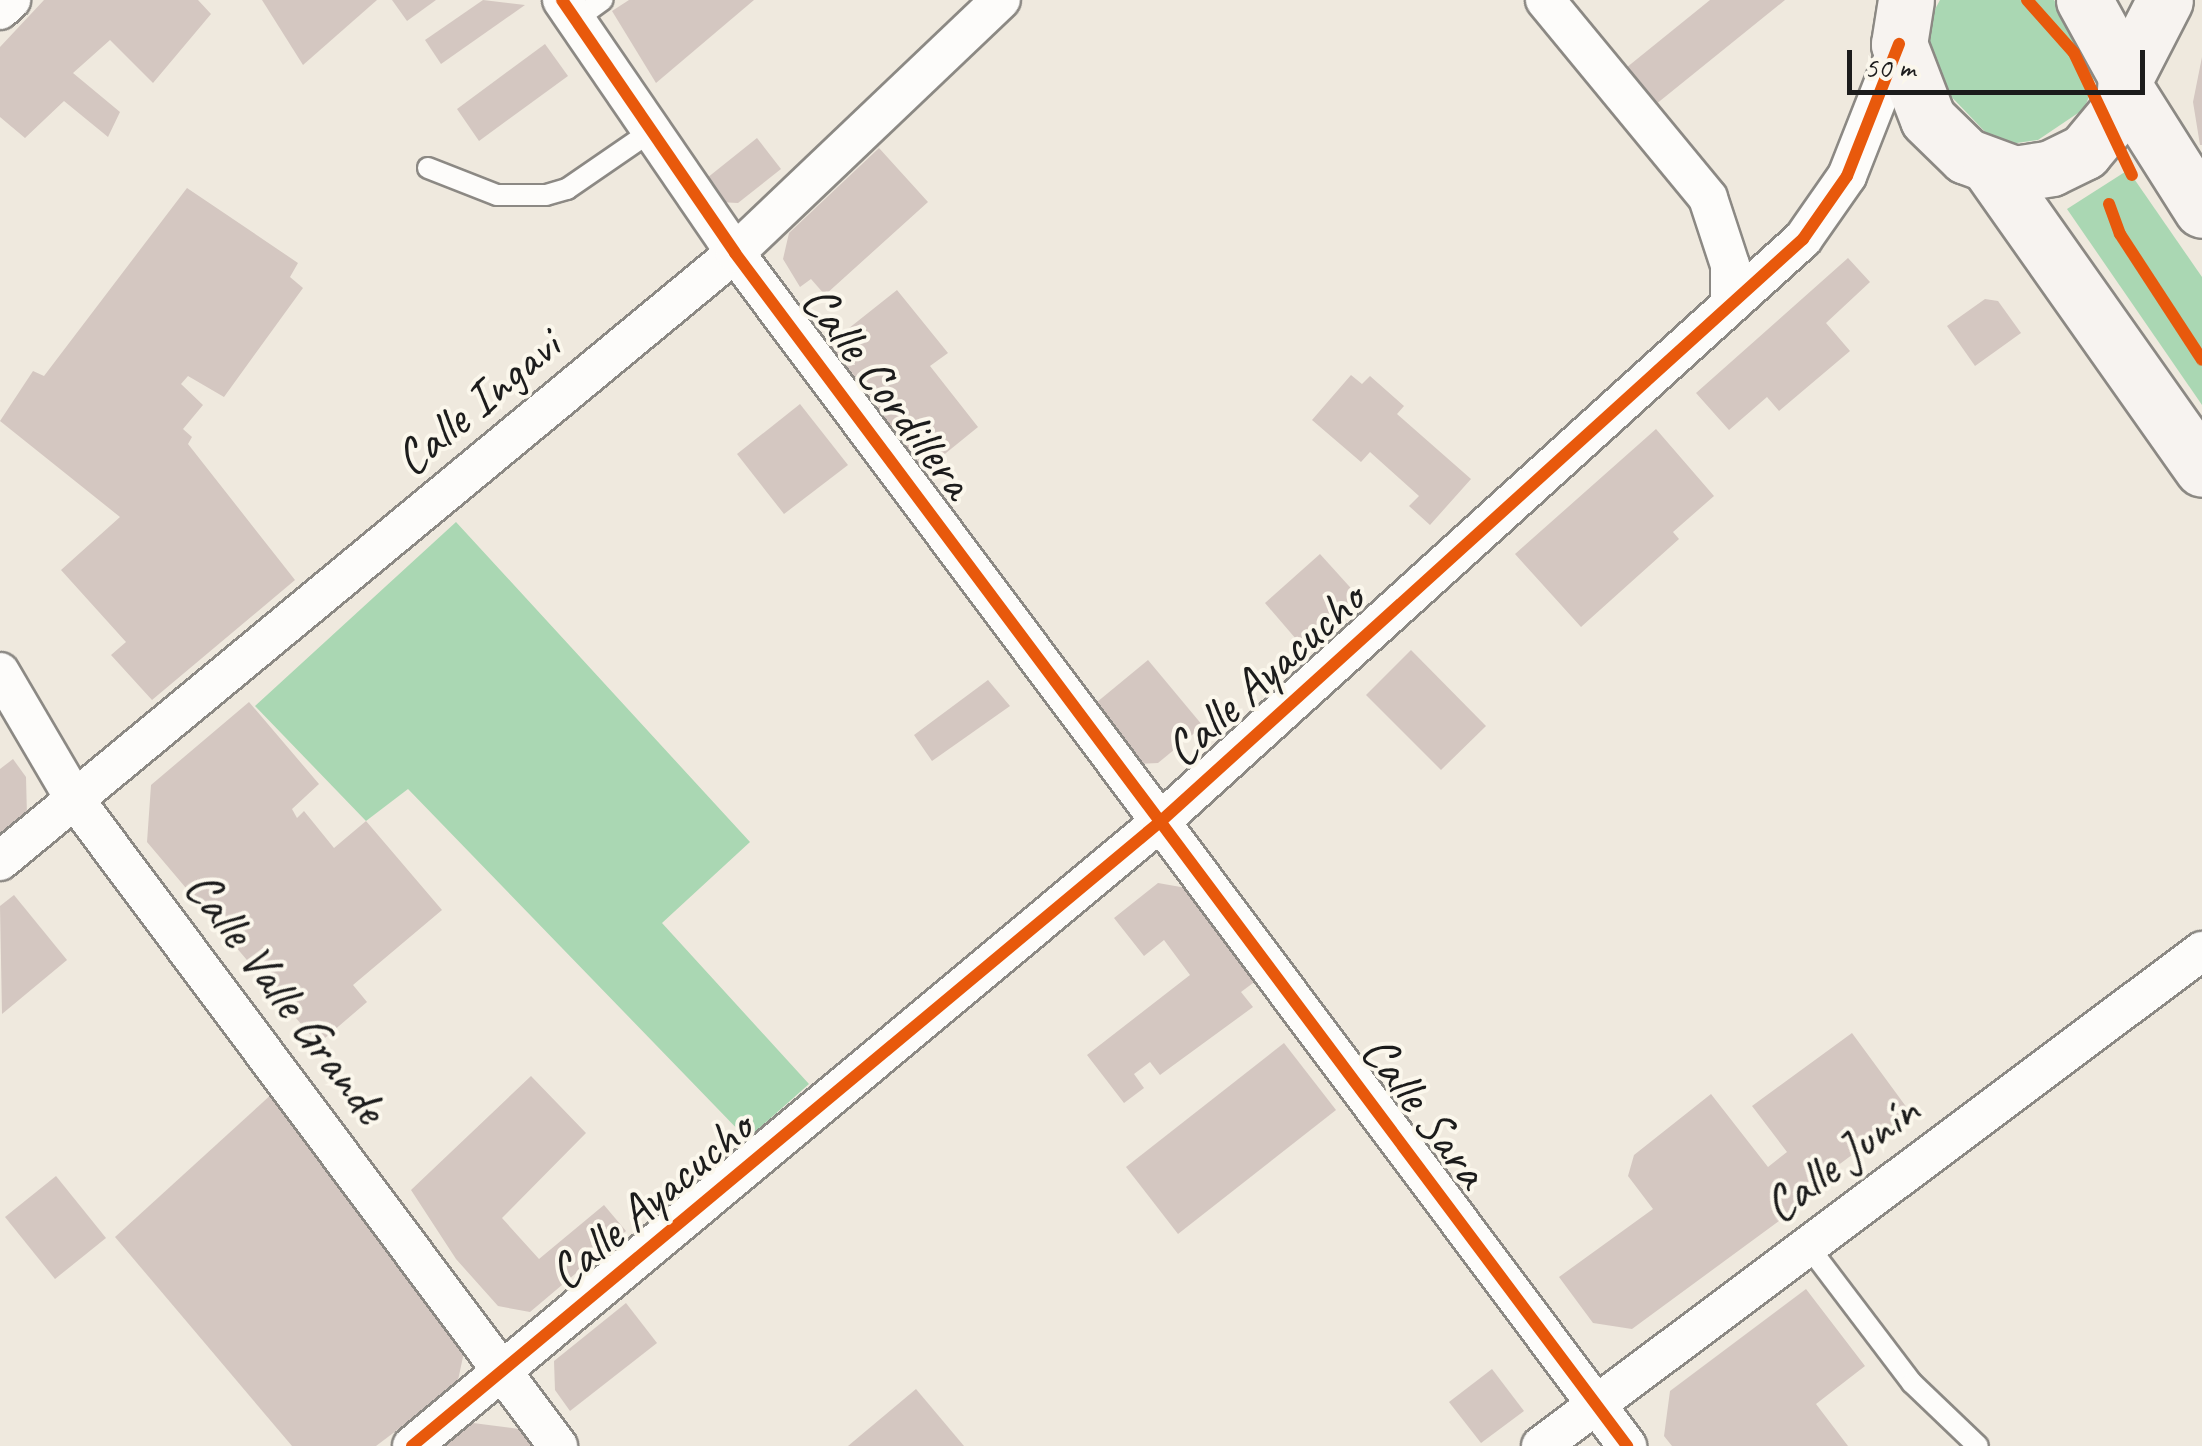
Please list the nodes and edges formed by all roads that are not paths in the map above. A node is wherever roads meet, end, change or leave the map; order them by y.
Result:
1 (11, 0) edge
2 (1001, 0) edge
3 (1545, 0) edge
4 (2084, 0) edge
5 (2165, 0) edge
6 (580, 7) edge
7 (0, 10) edge
8 (1897, 18) edge
9 (2127, 84) junction
10 (650, 132) junction
11 (428, 168) dead end
12 (1990, 168) junction
13 (2202, 210) edge
14 (735, 253) junction
15 (1730, 303) junction
16 (2202, 469) edge
17 (0, 672) edge
18 (75, 800) junction
19 (1160, 822) junction
20 (0, 860) edge
21 (2202, 950) edge
22 (1808, 1246) junction
23 (507, 1372) junction
24 (1596, 1405) junction
25 (412, 1446) edge
26 (558, 1446) edge
27 (1541, 1446) edge
28 (1627, 1446) edge
29 (1978, 1446) edge

1 - 7 street
2 - 14 street, Calle Ingavi
3 - 15 street
4 - 9 main road
5 - 9 main road
6 - 10 street, Calle Cordillera
8 - 12 main road
8 - 15 street, Calle Ayacucho
9 - 12 main road
9 - 13 main road
10 - 11 lane
10 - 14 street, Calle Cordillera
12 - 16 main road
14 - 18 street, Calle Ingavi
14 - 19 street, Calle Cordillera
15 - 19 street, Calle Ayacucho
17 - 18 street, Calle Valle Grande
18 - 20 street, Calle Ingavi
18 - 23 street, Calle Valle Grande
19 - 23 street, Calle Ayacucho
19 - 24 street, Calle Sara
21 - 22 street, Calle Junín
22 - 24 street, Calle Junín
22 - 29 lane
23 - 25 street, Calle Ayacucho
23 - 26 street, Calle Valle Grande
24 - 27 street, Calle Junín
24 - 28 street, Calle Sara

